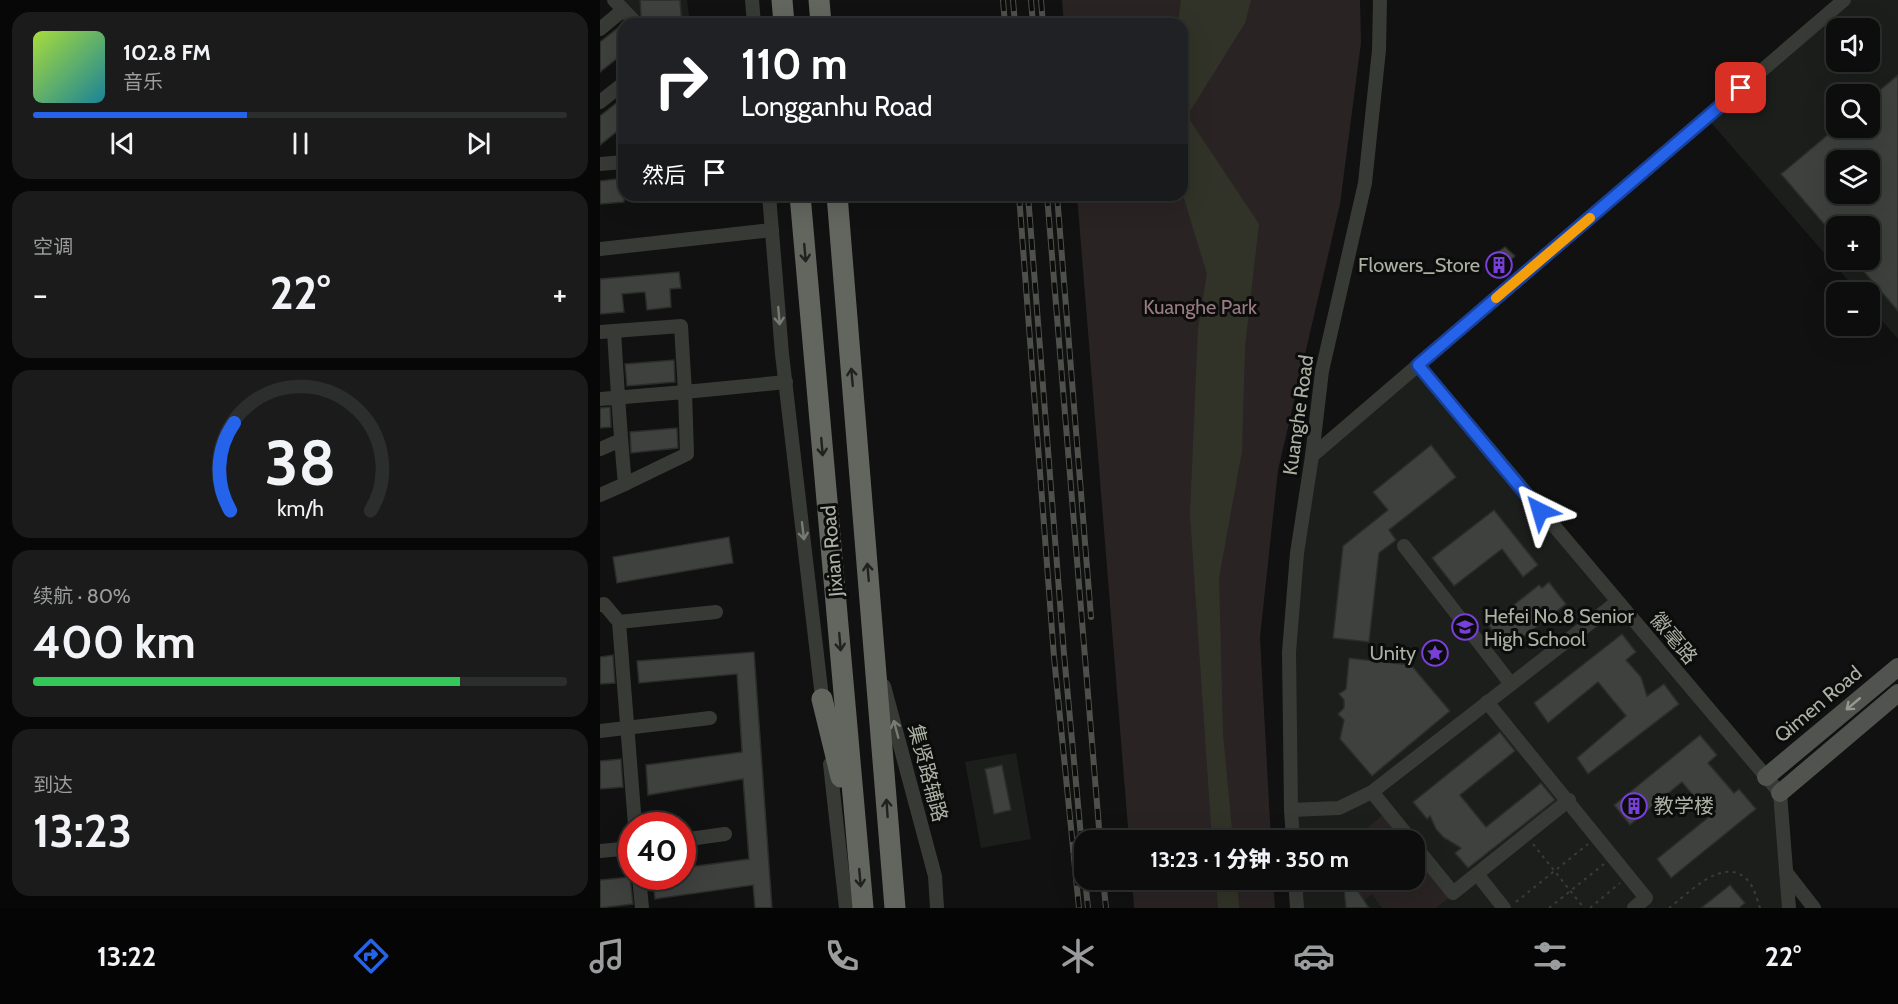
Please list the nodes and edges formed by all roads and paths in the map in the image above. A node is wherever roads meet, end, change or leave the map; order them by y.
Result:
1 (752, 0) edge
2 (782, 0) edge
3 (819, 0) edge
4 (1380, 0) edge
5 (1844, 0) edge
6 (618, 5) edge
7 (631, 18) edge
8 (754, 18) edge
9 (784, 18) edge
10 (820, 18) edge
11 (600, 29) edge
12 (618, 88) edge
13 (600, 102) edge
14 (618, 162) edge
15 (601, 163) edge
16 (769, 201) edge
17 (801, 201) edge
18 (838, 201) edge
19 (772, 230) junction
20 (600, 249) edge
21 (614, 331) junction
22 (600, 332) edge
23 (1418, 365) junction
24 (786, 382) junction
25 (685, 392) junction
26 (618, 398) junction
27 (600, 399) edge
28 (621, 440) junction
29 (600, 449) edge
30 (1312, 456) junction
31 (625, 484) junction
32 (600, 495) edge
33 (1404, 546) dead end
34 (1617, 602) junction
35 (600, 605) edge
36 (716, 612) dead end
37 (619, 622) junction
38 (875, 650) junction
39 (1898, 667) edge
40 (1511, 684) junction
41 (1898, 693) edge
42 (822, 699) junction
43 (1487, 702) junction
44 (710, 718) dead end
45 (628, 728) junction
46 (600, 731) edge
47 (1766, 777) junction
48 (1372, 792) junction
49 (1780, 794) junction
50 (1569, 800) junction
51 (1291, 810) junction
52 (634, 812) edge
53 (1292, 830) edge
54 (1403, 830) edge
55 (725, 834) dead end
56 (1526, 835) junction
57 (1598, 836) junction
58 (696, 838) edge
59 (858, 848) junction
60 (618, 849) edge
61 (600, 851) edge
62 (1614, 857) junction
63 (1425, 859) edge
64 (1555, 871) junction
65 (1785, 871) junction
66 (1477, 874) junction
67 (1629, 876) junction
68 (640, 890) edge
69 (1296, 890) edge
70 (1570, 891) junction
71 (642, 908) edge
72 (846, 908) edge
73 (863, 908) edge
74 (895, 908) edge
75 (937, 908) edge
76 (1297, 908) edge
77 (1507, 908) edge
78 (1549, 908) edge
79 (1584, 908) edge
80 (1590, 908) edge
81 (1634, 908) edge
82 (1669, 908) edge
83 (1760, 908) edge
84 (1789, 908) edge
85 (1814, 908) edge

1 - 8 street
2 - 9 highway
3 - 10 highway
4 - 30 street, Kuanghe Road
5 - 23 street
6 - 7 street
6 - 11 street
12 - 13 street
14 - 15 street
16 - 19 street
17 -> 59 highway, Jixian Road
38 -> 18 highway, Jixian Road
19 - 20 street
19 -> 24 street
21 - 22 street
21 - 25 street
21 - 26 street
23 - 30 street
23 - 34 street, 徽毫路
24 - 25 street
24 -> 42 street
25 - 26 street
25 - 31 street
26 - 27 street
26 - 28 street
28 - 29 street
28 - 31 street
30 - 51 street, Kuanghe Road
31 - 32 street
33 - 40 street
34 - 40 street
34 - 47 street, 徽毫路
35 - 37 street
36 - 37 street
37 - 45 street
74 -> 38 highway, Jixian Road
75 -> 38 street, 集贤路辅路
39 -> 47 main road, Qimen Road
40 - 43 street
41 - 49 main road
42 - 59 highway
42 - 72 street
43 - 48 street
43 - 50 street
44 - 45 street
45 - 46 street
45 - 52 street
47 - 49 street, 徽毫路
48 - 51 street
48 - 54 street
49 - 65 street
50 - 56 street
50 - 57 street
51 - 53 street, Kuanghe Road
55 - 58 street
56 - 64 path
56 - 66 street
57 - 62 street
57 - 64 path
59 -> 73 highway, Jixian Road
60 - 61 street
62 - 67 street
62 - 70 path
63 - 66 street
64 - 70 path
64 - 77 path
65 - 84 street
65 - 85 street
66 - 77 street
67 - 80 path
67 - 81 street
68 - 71 street
69 - 76 street
70 - 78 path
70 - 79 path
82 - 83 path

